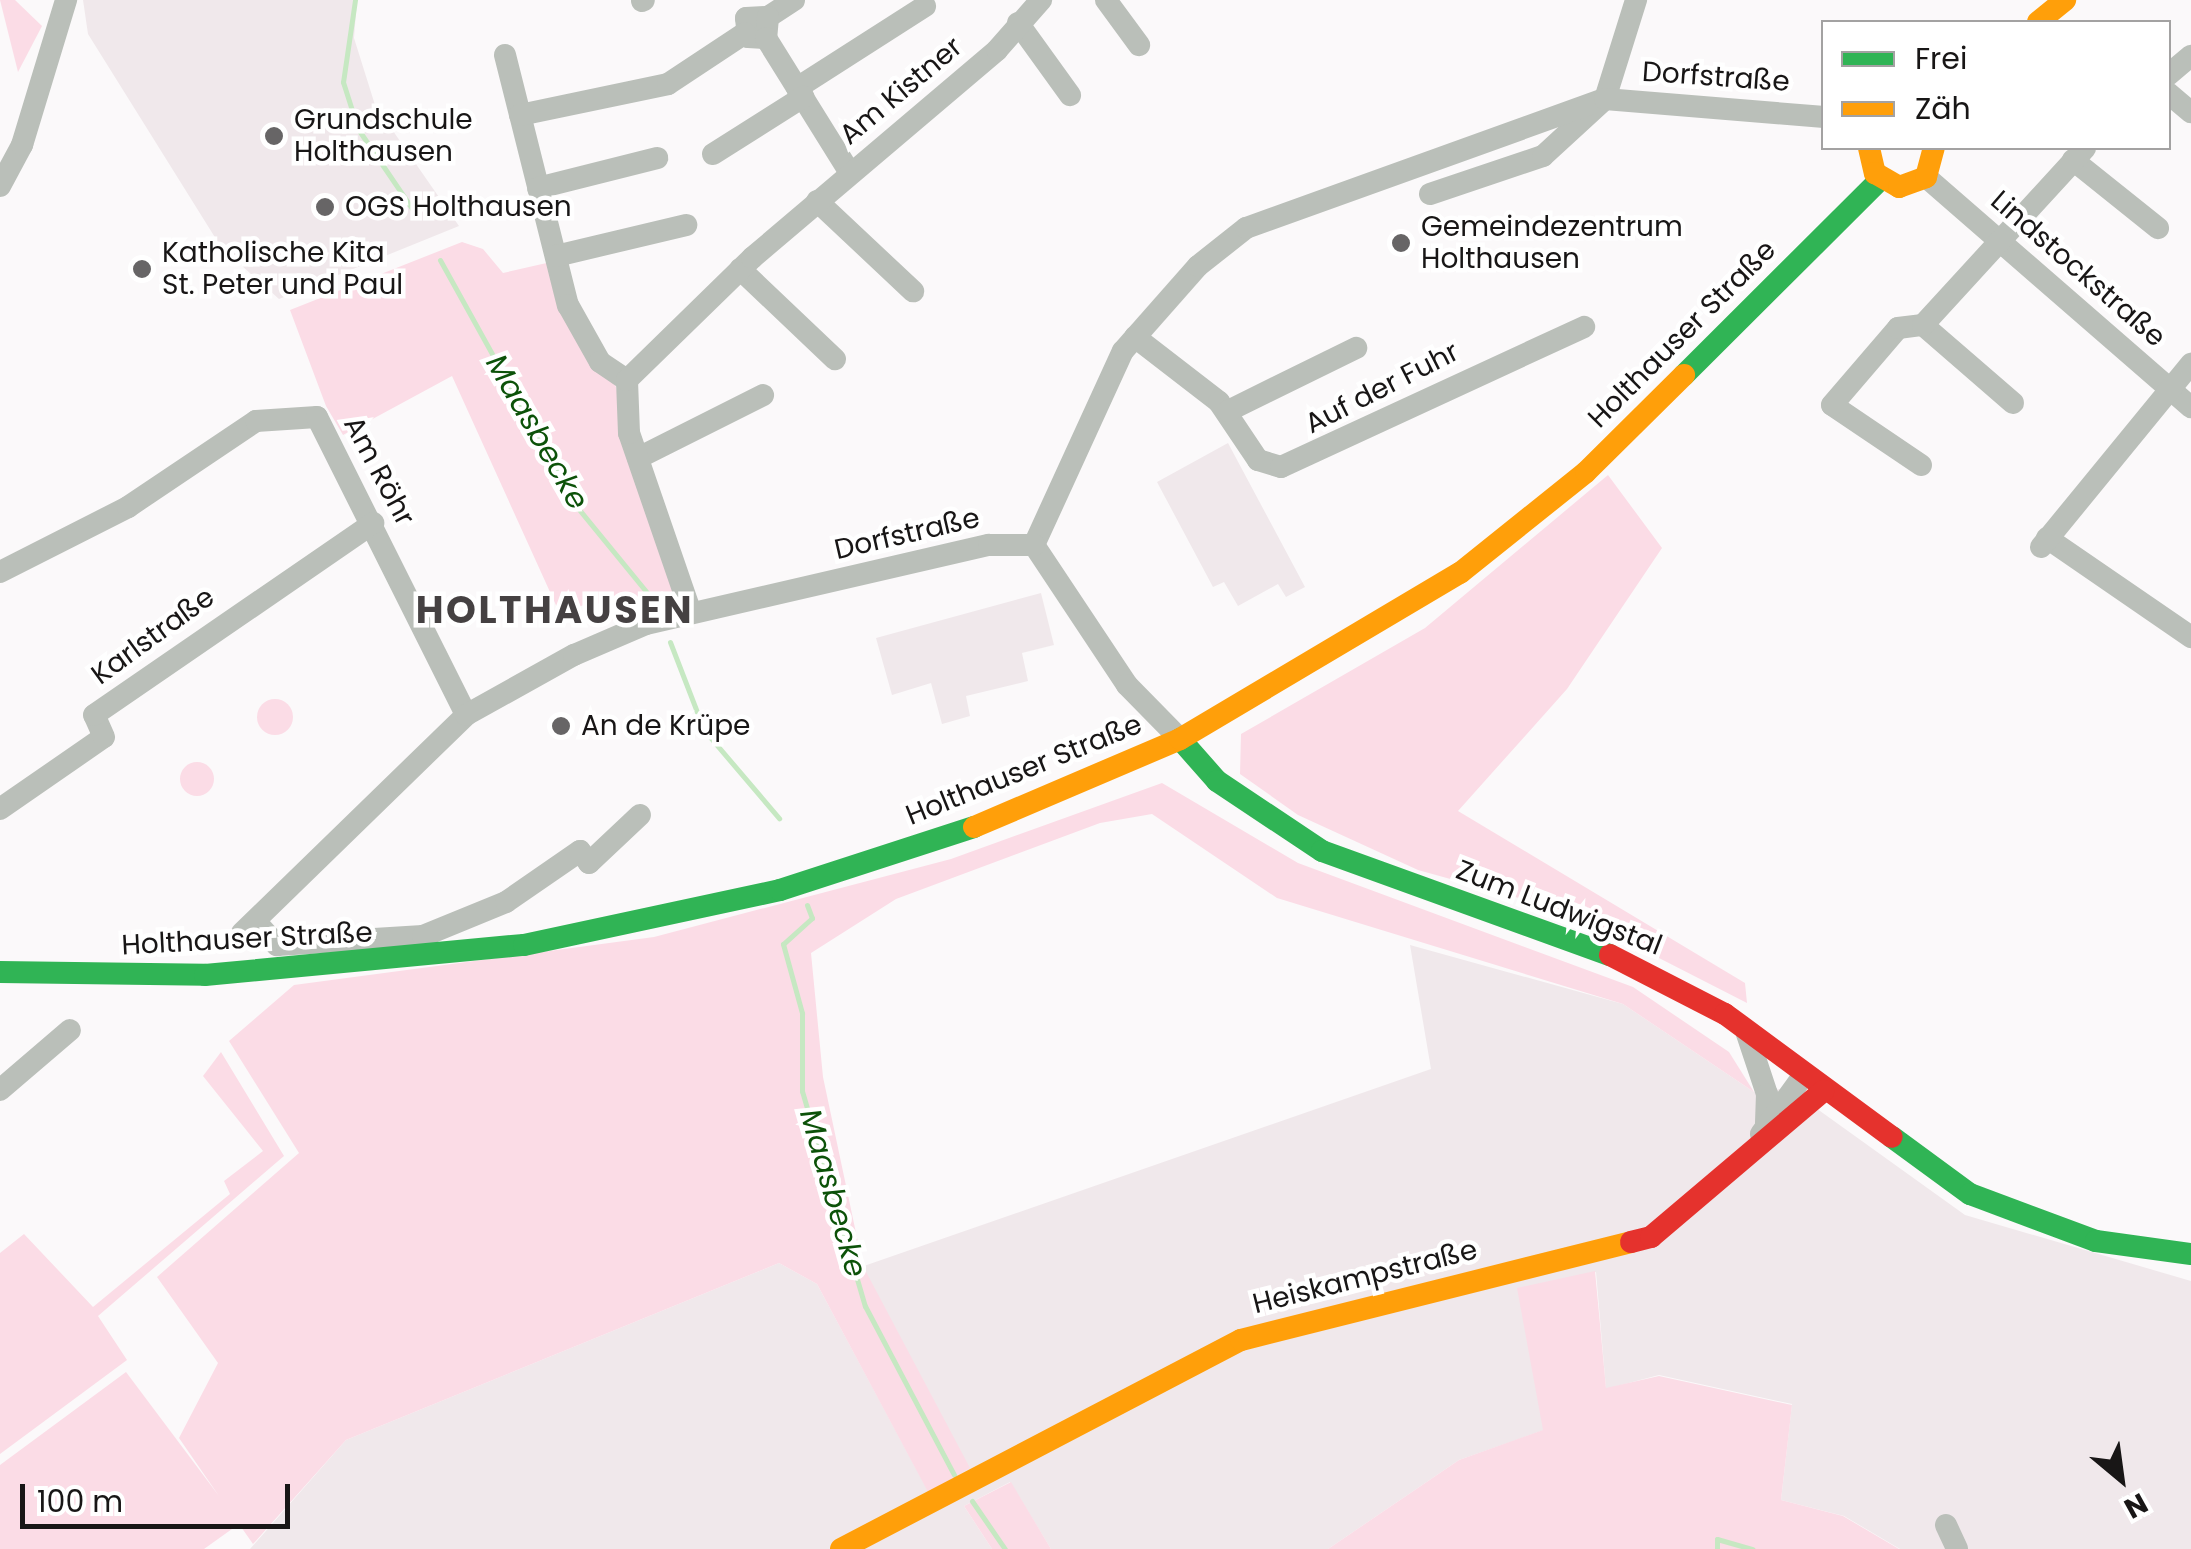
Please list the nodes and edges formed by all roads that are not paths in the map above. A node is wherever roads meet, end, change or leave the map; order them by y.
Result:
1 (66, 0) edge
2 (794, 0) edge
3 (1041, 0) edge
4 (1106, 0) edge
5 (1636, 0) edge
6 (2065, 0) edge
7 (925, 6) dead end
8 (759, 20) edge
9 (2040, 20) edge
10 (1018, 23) junction
11 (1139, 44) dead end
12 (504, 55) dead end
13 (2191, 56) edge
14 (2171, 73) edge
15 (800, 92) junction
16 (1070, 94) dead end
17 (2171, 95) edge
18 (1604, 99) junction
19 (2191, 112) edge
20 (520, 115) junction
21 (1821, 117) edge
22 (1871, 150) edge
23 (1933, 150) edge
24 (713, 154) dead end
25 (2079, 154) edge
26 (657, 158) dead end
27 (850, 173) junction
28 (1926, 177) junction
29 (1881, 180) junction
30 (0, 186) edge
31 (538, 188) junction
32 (1430, 194) dead end
33 (817, 201) junction
34 (686, 225) dead end
35 (2158, 228) dead end
36 (1999, 238) junction
37 (556, 256) junction
38 (740, 269) junction
39 (913, 292) dead end
40 (1923, 325) junction
41 (1584, 327) dead end
42 (1136, 336) junction
43 (1356, 348) dead end
44 (835, 359) dead end
45 (2191, 364) edge
46 (627, 380) junction
47 (2170, 390) junction
48 (763, 394) dead end
49 (2012, 403) dead end
50 (2191, 407) edge
51 (1228, 411) junction
52 (638, 458) junction
53 (1921, 465) dead end
54 (374, 523) junction
55 (1034, 544) junction
56 (0, 572) edge
57 (691, 613) junction
58 (2191, 637) edge
59 (466, 714) junction
60 (1180, 739) junction
61 (0, 809) edge
62 (640, 816) dead end
63 (0, 972) edge
64 (70, 1030) dead end
65 (1746, 1031) junction
66 (1803, 1076) junction
67 (0, 1090) edge
68 (1824, 1091) junction
69 (1765, 1127) junction
70 (1743, 1162) junction
71 (2187, 1255) edge
72 (1946, 1525) dead end
73 (841, 1549) edge
74 (1956, 1549) edge

1 - 30 street
2 - 8 street
3 - 10 street, Am Kistner
4 - 11 street
5 - 18 street
6 - 9 street
7 - 15 street
8 - 15 street
8 - 20 street
10 - 16 street
10 - 27 street, Am Kistner
12 - 20 street
13 - 14 street
15 - 24 street
15 - 27 street
17 - 19 street
18 - 21 street, Dorfstraße
18 - 32 street, Dorfstraße
18 - 42 street, Dorfstraße
20 - 31 street
22 - 29 street
23 - 28 street
25 - 35 street
25 - 36 street
26 - 31 street
27 - 33 street, Am Kistner
28 - 29 street
28 - 36 street, Lindstockstraße
29 - 60 street, Holthauser Straße
31 - 37 street
33 - 38 street, Am Kistner
33 - 39 street
34 - 37 street
36 - 40 street
36 - 47 street, Lindstockstraße
37 - 46 street
38 - 44 street
38 - 46 street, Am Kistner
40 - 49 street
40 - 53 street
41 - 51 street, Auf der Fuhr
42 - 51 street, Auf der Fuhr
42 - 55 street, Dorfstraße
43 - 51 street, Auf der Fuhr
45 - 47 street
46 - 52 street
47 - 50 street, Lindstockstraße
47 - 58 street
48 - 52 street
52 - 57 street
54 - 56 street, Am Röhr
54 - 59 street, Am Röhr
54 - 61 street, Karlstraße
55 - 57 street, Dorfstraße
55 - 60 street, Zum Ludwigstal
57 - 59 street, Dorfstraße
59 - 62 street, Dorfstraße
60 - 63 street, Holthauser Straße
60 - 65 street, Zum Ludwigstal
64 - 67 street
65 - 66 street, Zum Ludwigstal
65 - 69 street
66 - 68 street, Zum Ludwigstal
66 - 69 street, Heiskampstraße
68 - 70 street, Heiskampstraße
68 - 71 street, Zum Ludwigstal
69 - 70 street, Heiskampstraße
70 - 73 street, Heiskampstraße
72 - 74 street

